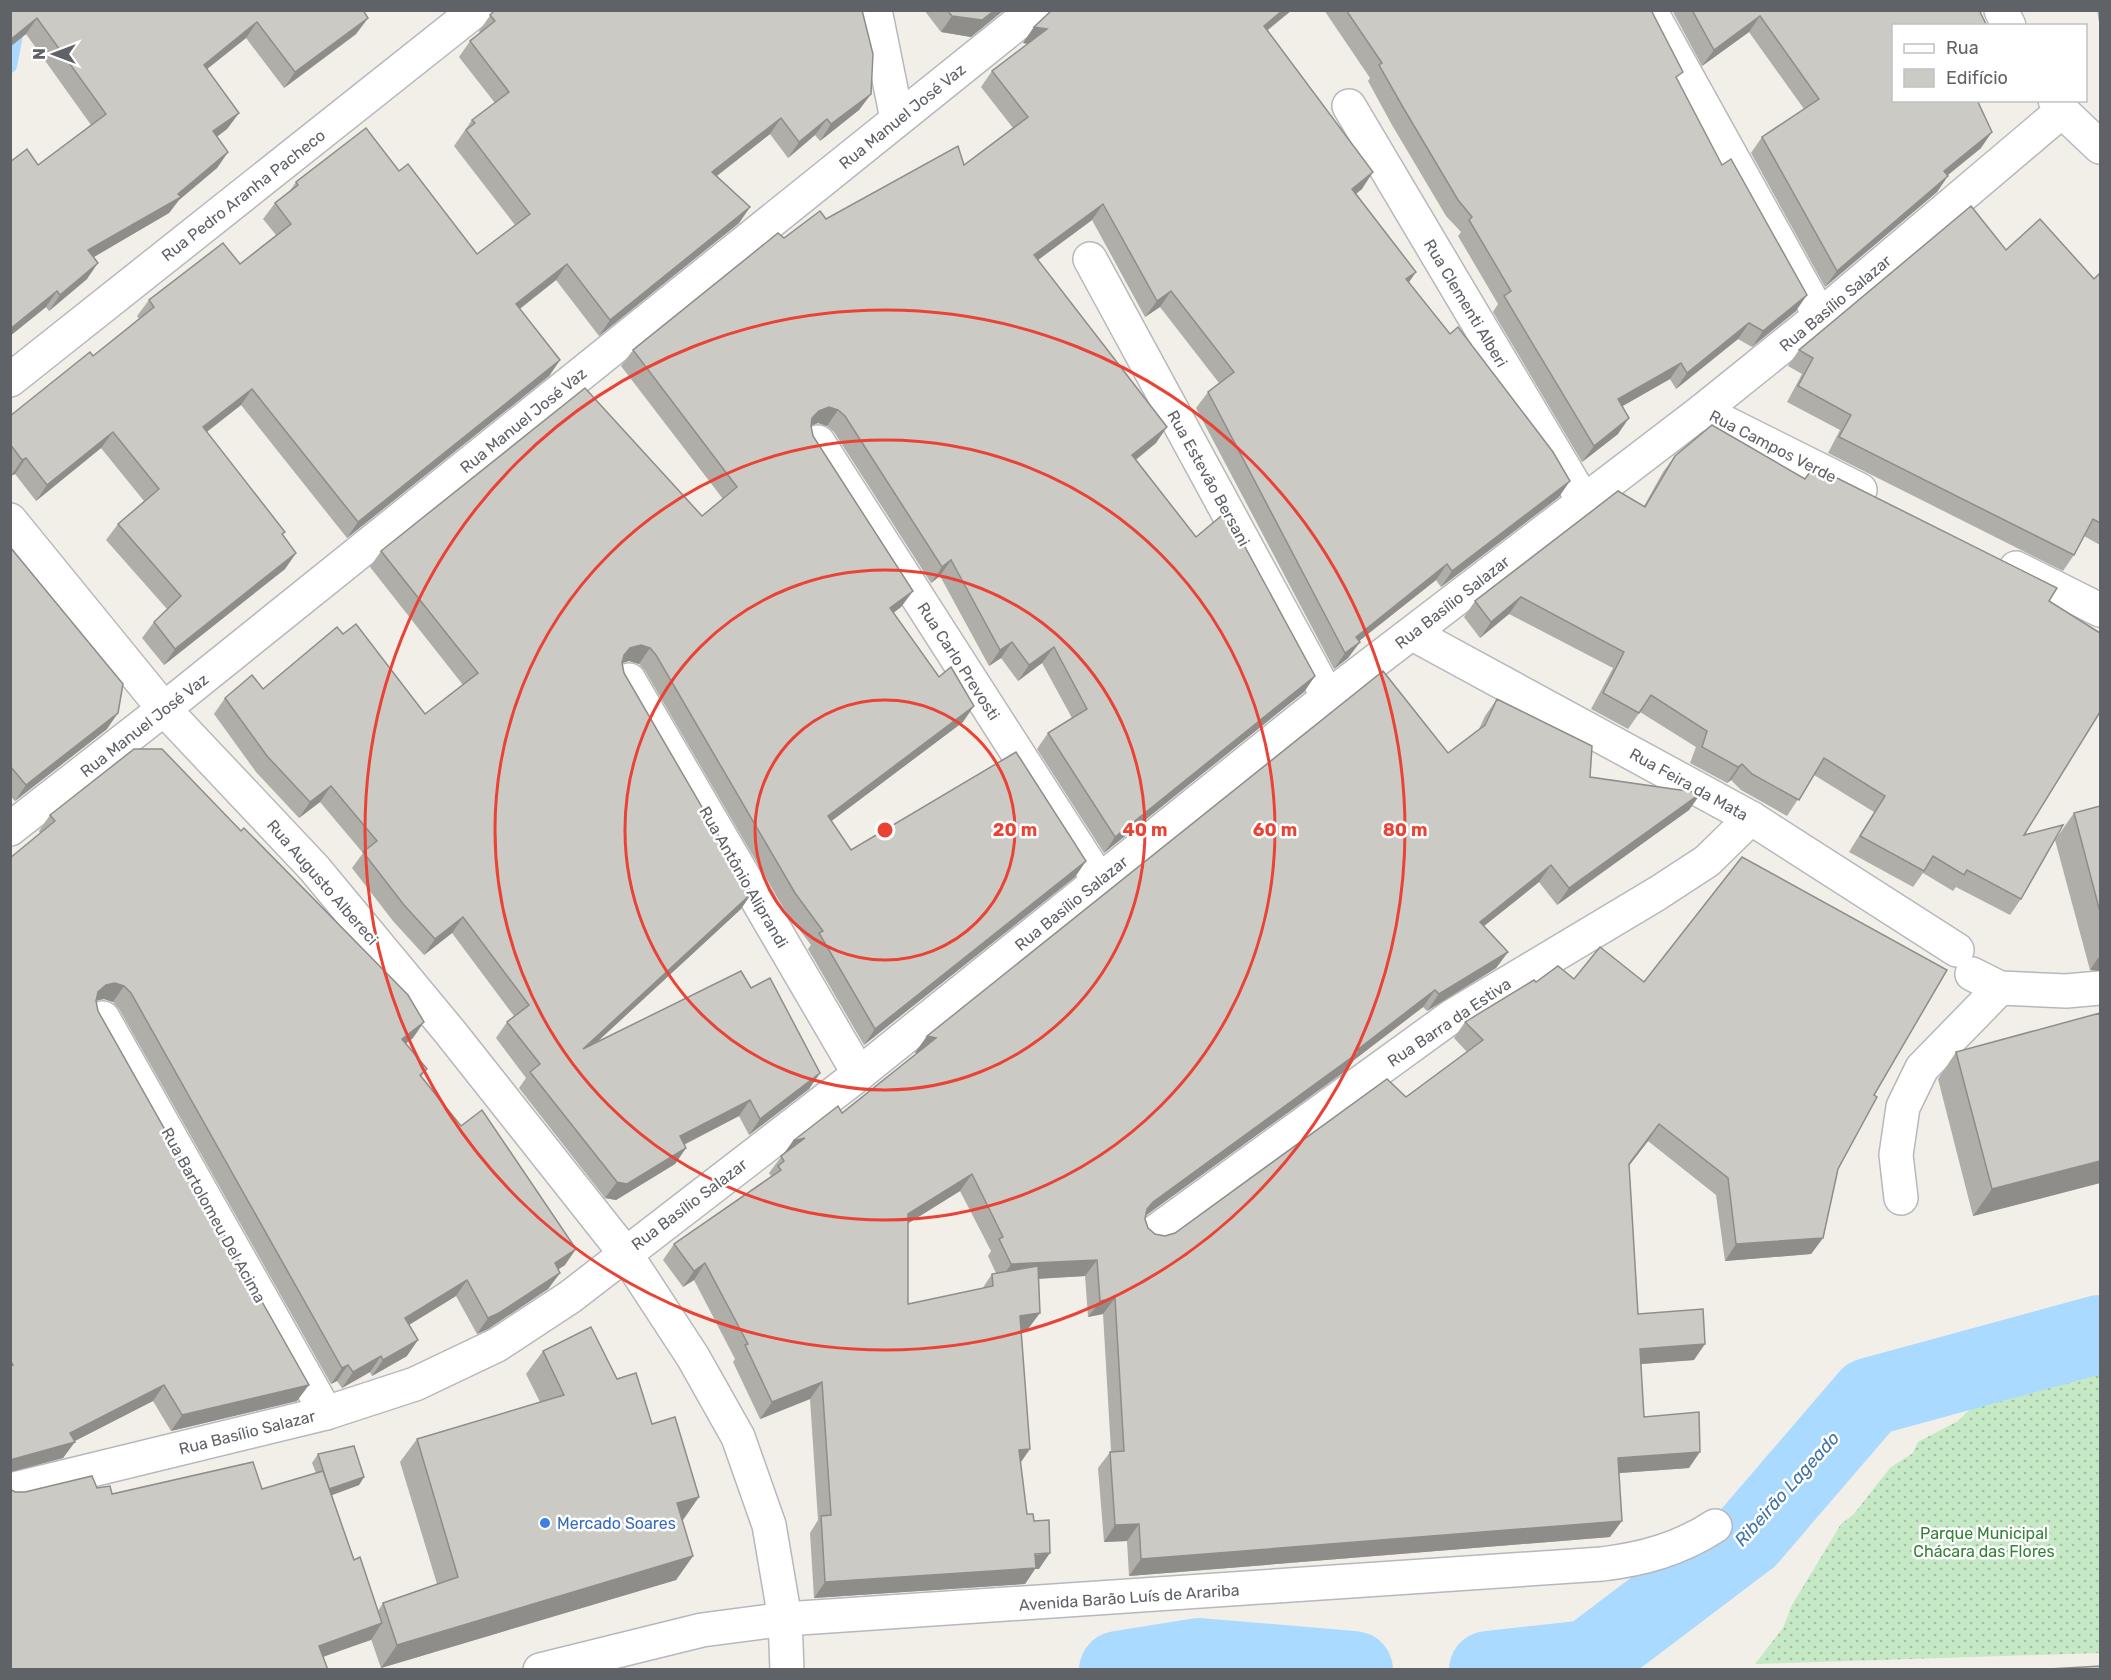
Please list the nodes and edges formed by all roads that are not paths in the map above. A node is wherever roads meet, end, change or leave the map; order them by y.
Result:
1 (476, 10) edge
2 (875, 10) edge
3 (1034, 10) edge
4 (1650, 10) edge
5 (2001, 10) edge
6 (2009, 24) edge
7 (1348, 106) dead end
8 (2059, 106) edge
9 (897, 119) junction
10 (2100, 147) edge
11 (1090, 259) dead end
12 (1820, 316) junction
13 (10, 380) edge
14 (1702, 411) junction
15 (818, 442) edge
16 (1583, 500) junction
17 (1891, 505) edge
18 (10, 520) edge
19 (1985, 552) edge
20 (2100, 610) edge
21 (1413, 634) junction
22 (629, 680) edge
23 (1328, 697) junction
24 (164, 709) junction
25 (1750, 818) junction
26 (10, 829) edge
27 (1099, 880) junction
28 (1976, 970) junction
29 (2100, 988) edge
30 (103, 1018) edge
31 (859, 1074) junction
32 (1901, 1198) dead end
33 (1152, 1234) edge
34 (625, 1253) junction
35 (326, 1413) junction
36 (13, 1485) edge
37 (1715, 1526) dead end
38 (785, 1619) junction
39 (787, 1664) edge
40 (540, 1670) edge

1 - 13 street, Rua Pedro Aranha Pacheco
2 - 9 street
3 - 9 street, Rua Manuel José Vaz
4 - 12 street
5 - 6 street
7 - 16 street, Rua Clementi Alberi
8 - 10 street
8 - 12 street, Rua Basílio Salazar
9 - 24 street, Rua Manuel José Vaz
11 - 23 street, Rua Estevão Bersani
12 - 14 street, Rua Basílio Salazar
14 - 16 street, Rua Basílio Salazar
14 - 17 street, Rua Campos Verde
15 - 27 street, Rua Carlo Prevosti
16 - 21 street, Rua Basílio Salazar
18 - 24 street, Rua Augusto Albereci
19 - 20 street
21 - 23 street, Rua Basílio Salazar
21 - 25 street, Rua Feira da Mata
22 - 31 street, Rua Antônio Aliprandi
23 - 27 street, Rua Basílio Salazar
24 - 26 street, Rua Manuel José Vaz
24 - 34 street, Rua Augusto Albereci
25 - 28 street, Rua Feira da Mata
25 - 33 street, Rua Barra da Estiva
27 - 31 street, Rua Basílio Salazar
28 - 29 street
28 - 32 street
30 - 35 street, Rua Bartolomeu Del Acima
31 - 34 street, Rua Basílio Salazar
34 - 35 street, Rua Basílio Salazar
34 - 38 street, Rua Augusto Albereci
35 - 36 street, Rua Basílio Salazar
37 - 38 street, Avenida Barão Luís de Arariba
38 - 39 street, Rua Augusto Albereci
38 - 40 street, Avenida Barão Luís de Arariba

